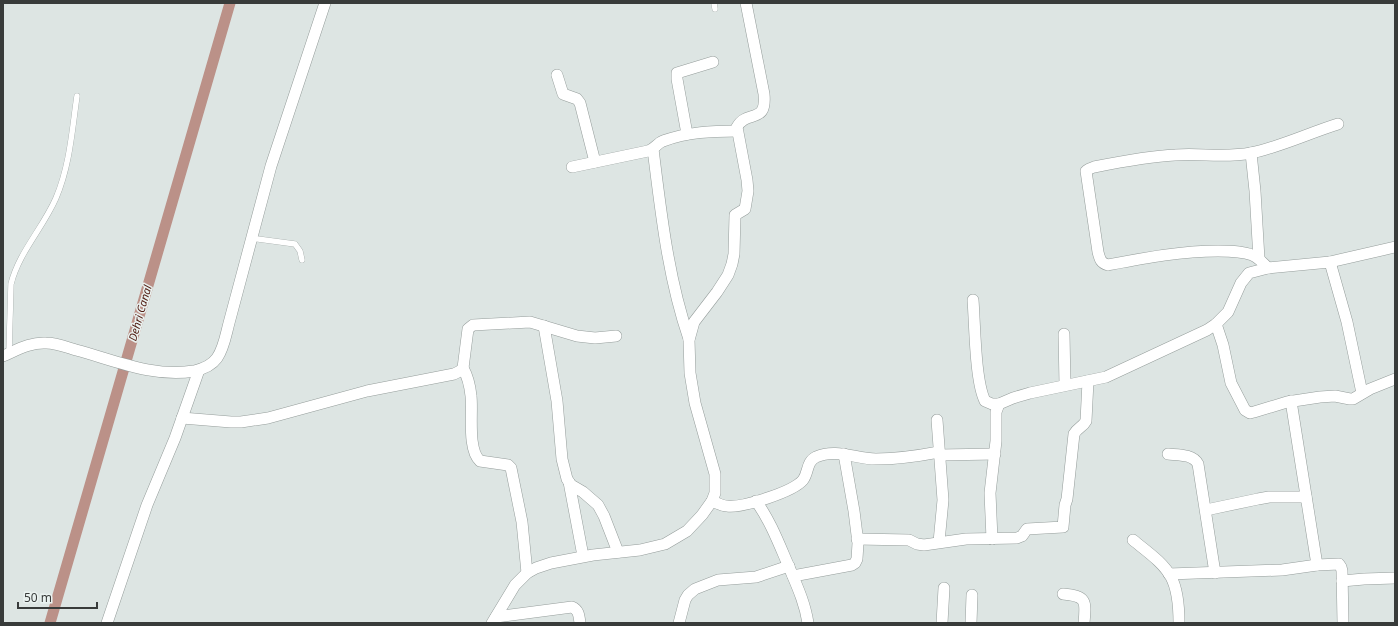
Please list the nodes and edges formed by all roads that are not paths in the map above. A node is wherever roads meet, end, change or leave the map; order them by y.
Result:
1 (325, 3) edge
2 (746, 3) edge
3 (713, 62) dead end
4 (557, 76) dead end
5 (77, 96) dead end
6 (1338, 124) dead end
7 (737, 131) junction
8 (688, 134) junction
9 (653, 149) junction
10 (1251, 153) junction
11 (595, 162) junction
12 (572, 166) dead end
13 (251, 238) junction
14 (1395, 247) edge
15 (1259, 259) junction
16 (302, 260) dead end
17 (1330, 262) junction
18 (1268, 268) junction
19 (973, 300) dead end
20 (1216, 324) junction
21 (544, 326) junction
22 (1064, 334) dead end
23 (616, 336) dead end
24 (689, 340) junction
25 (6, 355) edge
26 (463, 368) junction
27 (199, 370) junction
28 (1395, 379) edge
29 (1088, 381) junction
30 (1065, 385) junction
31 (1362, 393) junction
32 (1291, 401) junction
33 (999, 404) junction
34 (182, 418) junction
35 (936, 420) dead end
36 (844, 454) junction
37 (939, 454) junction
38 (995, 454) junction
39 (1168, 454) dead end
40 (569, 482) junction
41 (1306, 497) junction
42 (712, 501) junction
43 (756, 501) junction
44 (1206, 510) junction
45 (857, 539) junction
46 (992, 539) junction
47 (1133, 540) dead end
48 (939, 542) junction
49 (618, 552) junction
50 (583, 556) junction
51 (1317, 565) junction
52 (789, 566) junction
53 (527, 573) junction
54 (1215, 573) junction
55 (1169, 574) junction
56 (793, 576) junction
57 (1395, 578) edge
58 (1342, 581) junction
59 (944, 588) dead end
60 (1063, 594) dead end
61 (972, 595) dead end
62 (494, 620) edge
63 (107, 623) edge
64 (580, 623) edge
65 (679, 623) edge
66 (808, 623) edge
67 (942, 623) edge
68 (971, 623) edge
69 (1084, 623) edge
70 (1179, 623) edge
71 (1343, 623) edge

1 - 13 street
2 - 7 street
3 - 8 street
4 - 11 street
5 - 25 lane
6 - 10 street
7 - 8 street
7 - 24 street
8 - 9 street
9 - 11 street
9 - 24 street
10 - 15 street
10 - 15 street
11 - 12 street
13 - 16 lane
13 - 27 street
14 - 17 street
15 - 18 street
17 - 18 street
17 - 31 street
18 - 20 street
19 - 33 street
20 - 29 street
20 - 32 street
21 - 23 street
21 - 26 street
21 - 40 street
22 - 30 street
24 - 42 street
25 - 27 street
26 - 34 street
26 - 53 street
27 - 34 street
28 - 31 street
29 - 30 street
29 - 46 street
30 - 33 street
31 - 32 street
32 - 41 street
33 - 38 street
34 - 63 street
35 - 37 street
36 - 37 street
36 - 43 street
36 - 45 street
37 - 38 street
37 - 48 street
38 - 46 street
39 - 44 street
40 - 49 street
40 - 50 street
41 - 44 street
41 - 51 street
42 - 43 street
42 - 49 street
43 - 52 street
44 - 54 street
45 - 48 street
45 - 56 street
46 - 48 street
47 - 55 street
49 - 50 street
50 - 53 street
51 - 54 street
51 - 58 street
52 - 56 street
52 - 65 street
53 - 62 street
54 - 55 street
55 - 70 street
56 - 66 street
57 - 58 street
58 - 71 street
59 - 67 street
60 - 69 street
61 - 68 street
62 - 64 street

